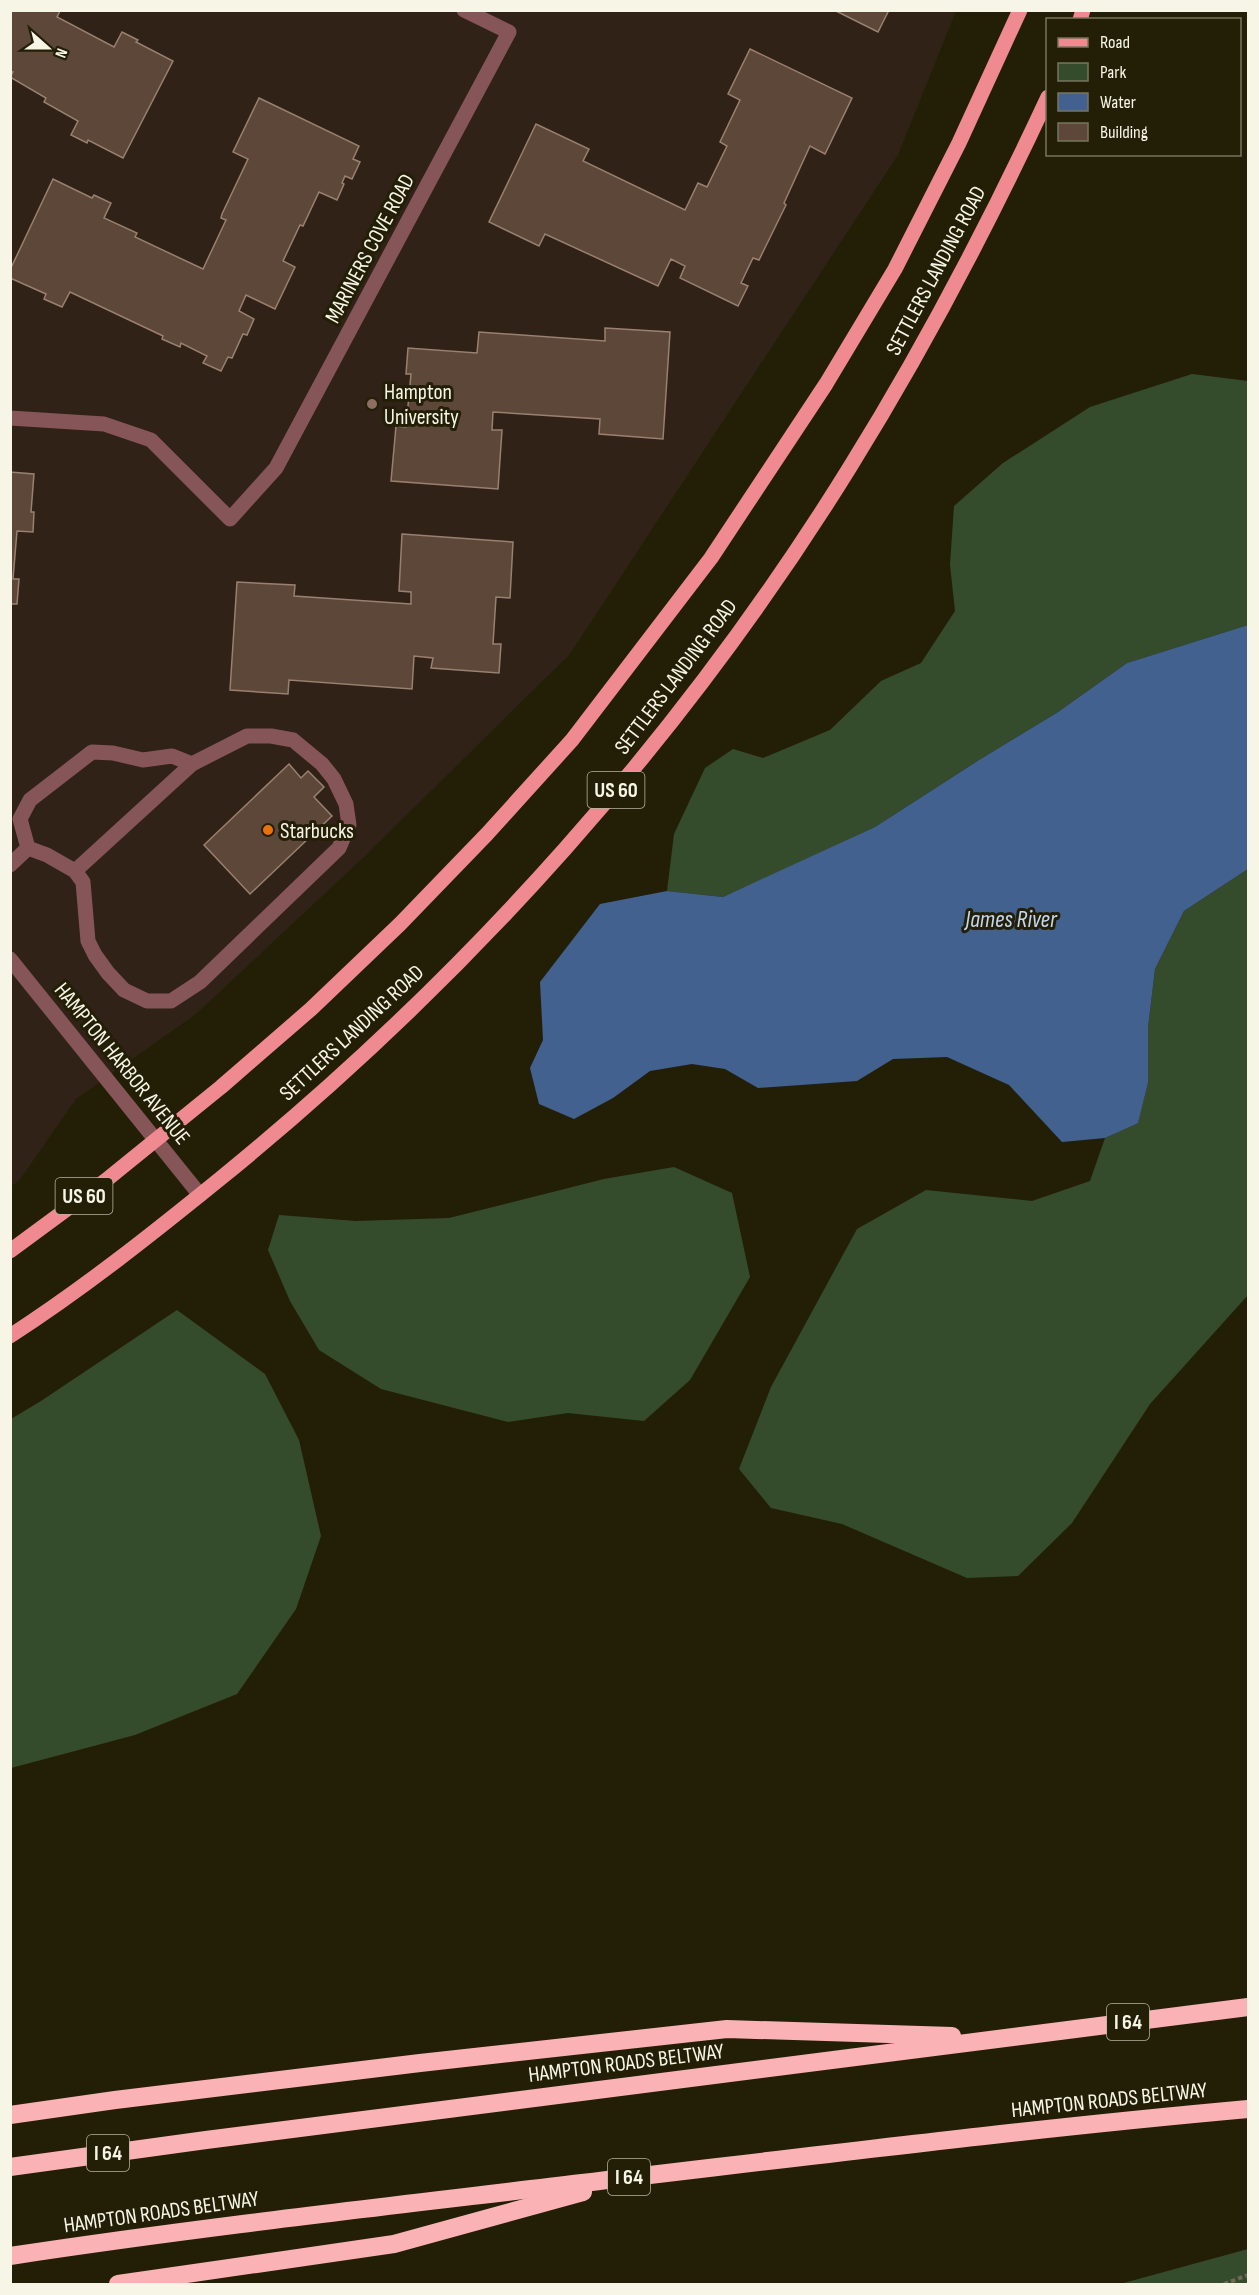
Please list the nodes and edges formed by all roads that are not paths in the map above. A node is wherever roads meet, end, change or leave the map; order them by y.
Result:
1 (464, 10) edge
2 (1020, 10) edge
3 (1046, 99) edge
4 (10, 418) edge
5 (192, 764) junction
6 (28, 848) junction
7 (10, 865) edge
8 (75, 871) junction
9 (10, 959) edge
10 (156, 1140) junction
11 (200, 1195) junction
12 (10, 1251) edge
13 (10, 1336) edge
14 (1248, 2007) edge
15 (1007, 2038) junction
16 (1248, 2109) edge
17 (10, 2115) edge
18 (10, 2167) edge
19 (644, 2176) junction
20 (10, 2256) edge
21 (118, 2284) edge

1 - 4 street, MARINERS COVE ROAD
2 - 10 main road, SETTLERS LANDING ROAD / US 60
3 - 11 main road, SETTLERS LANDING ROAD / US 60
5 - 6 street
5 - 8 street
5 - 8 street
6 - 7 street
6 - 8 street
9 - 10 street, HAMPTON HARBOR AVENUE
10 - 11 street, HAMPTON HARBOR AVENUE
10 - 12 main road, SETTLERS LANDING ROAD / US 60
11 - 13 main road, SETTLERS LANDING ROAD / US 60
14 - 15 highway, HAMPTON ROADS BELTWAY / I 64
15 - 17 highway
15 - 18 highway, HAMPTON ROADS BELTWAY / I 64
16 - 19 highway, HAMPTON ROADS BELTWAY / I 64
19 - 20 highway, HAMPTON ROADS BELTWAY / I 64
19 - 21 highway

